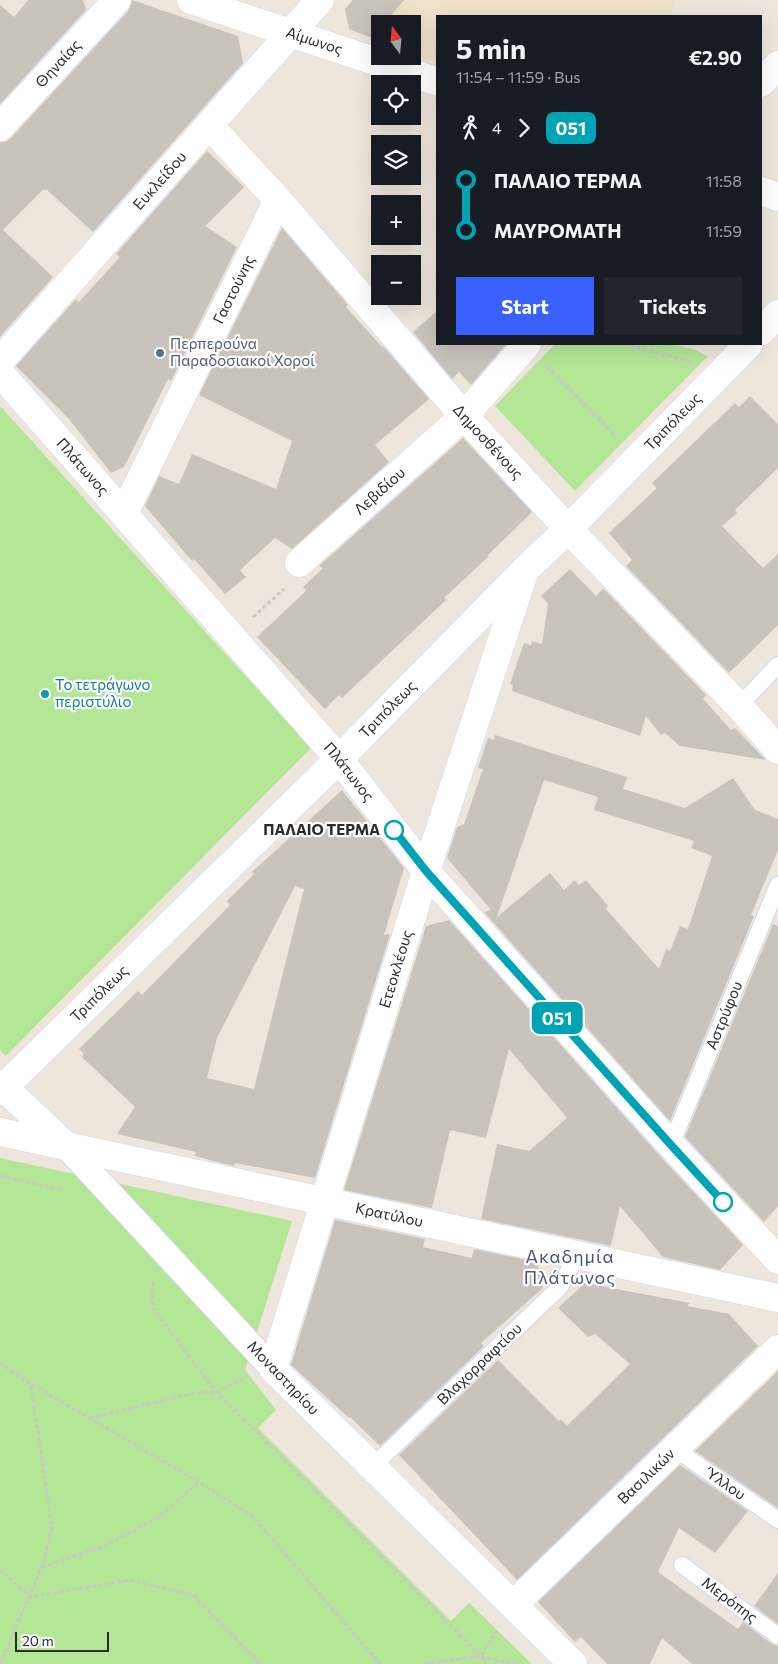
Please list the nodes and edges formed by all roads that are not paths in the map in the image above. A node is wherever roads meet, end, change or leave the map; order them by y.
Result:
1 (117, 0) edge
2 (191, 0) edge
3 (320, 0) edge
4 (290, 33) junction
5 (778, 65) edge
6 (436, 81) edge
7 (762, 82) edge
8 (209, 125) junction
9 (0, 127) edge
10 (762, 191) edge
11 (778, 196) edge
12 (278, 200) junction
13 (778, 314) edge
14 (762, 330) edge
15 (526, 345) edge
16 (748, 345) edge
17 (0, 361) edge
18 (0, 373) edge
19 (464, 416) junction
20 (124, 513) junction
21 (568, 529) junction
22 (299, 563) road end
23 (525, 570) junction
24 (778, 666) edge
25 (739, 706) junction
26 (778, 750) edge
27 (339, 758) junction
28 (426, 871) junction
29 (778, 885) edge
30 (1, 1088) edge
31 (0, 1132) edge
32 (671, 1145) junction
33 (66, 1146) junction
34 (326, 1201) junction
35 (577, 1255) junction
36 (778, 1260) edge
37 (778, 1298) edge
38 (778, 1349) edge
39 (273, 1369) junction
40 (675, 1449) junction
41 (372, 1468) junction
42 (778, 1520) edge
43 (682, 1564) dead end
44 (514, 1604) junction
45 (778, 1636) edge
46 (573, 1664) edge

1 - 9 street, Θηναίας
2 - 4 street, Αίμωνος
3 - 4 street, Ευκλείδου
4 - 6 street, Αίμωνος
4 - 8 street, Ευκλείδου
5 - 7 street
8 - 12 street, Δημοσθένους
8 - 17 street, Ευκλείδου
10 - 11 street
12 - 19 street, Δημοσθένους
12 - 20 street, Γαστούνης
13 - 14 street
15 - 19 street, Λεβιδίου
16 - 21 street, Τριπόλεως
18 - 20 street, Πλάτωνος
19 - 21 street, Δημοσθένους
19 - 22 street, Λεβιδίου
20 - 27 street, Πλάτωνος
21 - 23 street, Τριπόλεως
21 - 25 street, Δημοσθένους
23 - 27 street, Τριπόλεως
23 - 28 street, Ετεοκλέους
24 - 25 lane
25 - 26 street, Δημοσθένους
27 - 28 street, Πλάτωνος
27 - 30 street, Τριπόλεως
28 - 32 street, Πλάτωνος
28 - 34 street, Ετεοκλέους
29 - 32 lane, Αστρύφου
30 - 33 street, Μοναστηρίου
31 - 33 street, Κρατύλου
32 - 36 street, Πλάτωνος
33 - 34 street, Κρατύλου
33 - 39 street, Μοναστηρίου
34 - 35 street, Κρατύλου
34 - 39 street, Ετεοκλέους
35 - 37 street, Κρατύλου
35 - 41 lane, Βλαχορραφτίου
38 - 40 street, Βασιλικών
39 - 41 street, Μοναστηρίου
40 - 42 lane, Ύλλου
40 - 44 street, Βασιλικών
41 - 44 street, Μοναστηρίου
43 - 45 lane, Μερόπης
44 - 46 street, Μοναστηρίου

